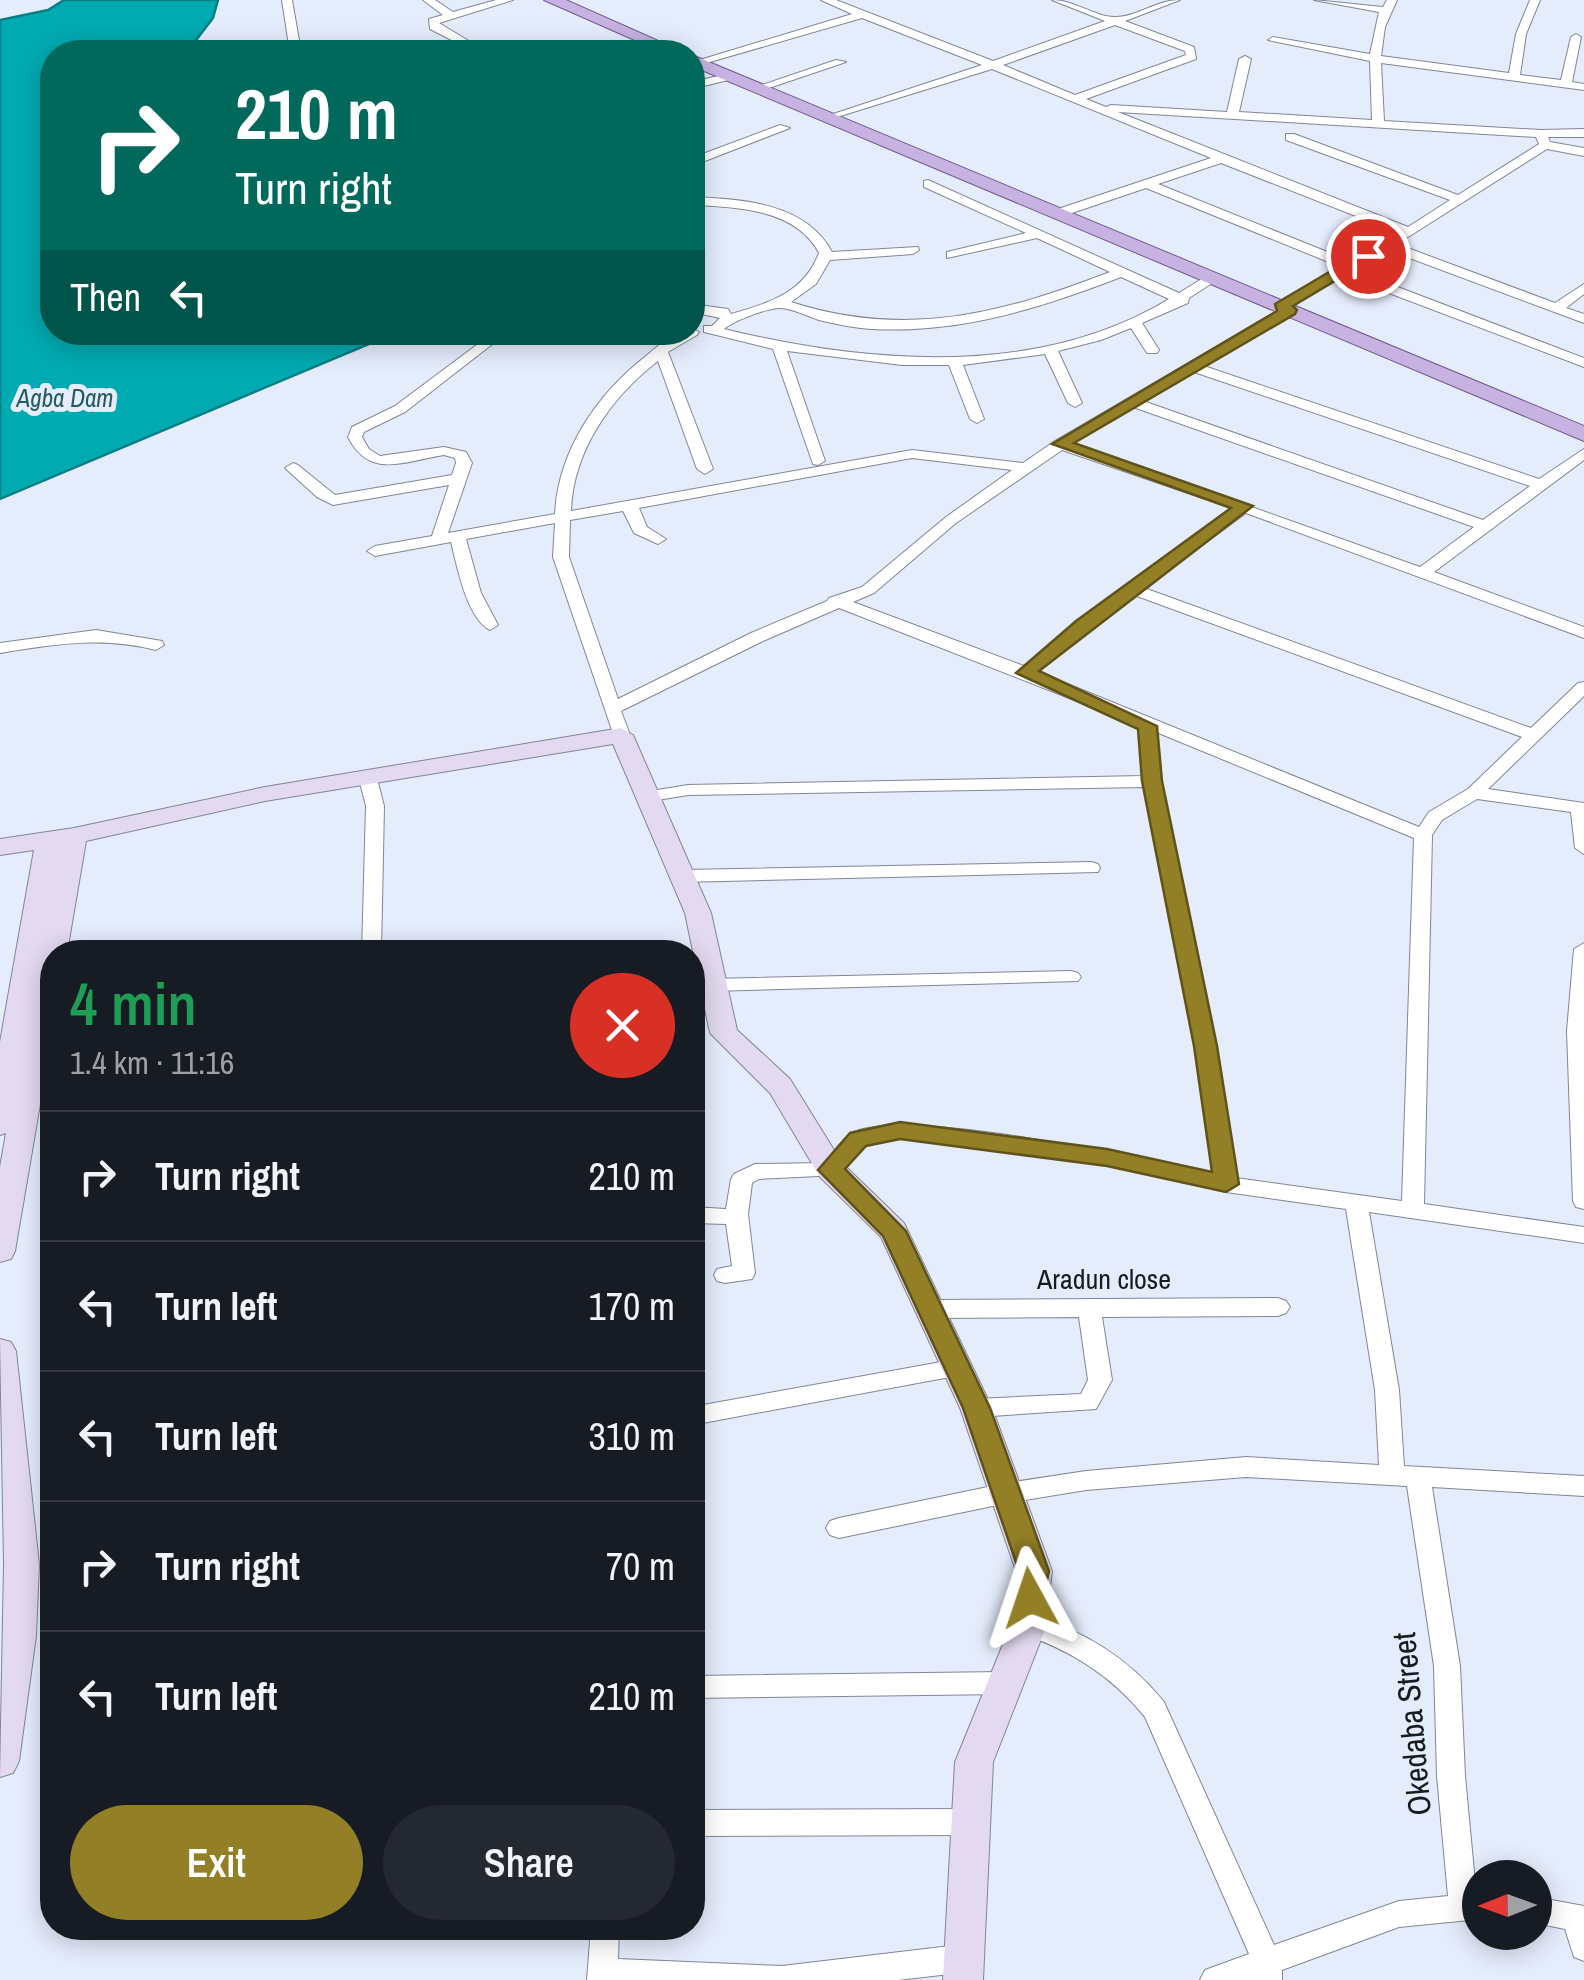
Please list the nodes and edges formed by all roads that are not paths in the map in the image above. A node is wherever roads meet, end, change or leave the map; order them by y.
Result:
1 (287, 0) edge
2 (428, 0) edge
3 (508, 0) edge
4 (552, 0) edge
5 (826, 0) edge
6 (1175, 0) edge
7 (1319, 0) edge
8 (1535, 0) edge
9 (1066, 1) edge
10 (1388, 5) edge
11 (862, 14) junction
12 (450, 15) junction
13 (1114, 20) junction
14 (1576, 38) dead end
15 (294, 40) edge
16 (459, 40) edge
17 (647, 40) edge
18 (1273, 40) dead end
19 (705, 58) edge
20 (1246, 59) dead end
21 (1376, 60) junction
22 (840, 62) dead end
23 (705, 65) edge
24 (990, 66) junction
25 (732, 76) junction
26 (1514, 76) junction
27 (705, 83) edge
28 (1566, 84) junction
29 (1584, 86) edge
30 (760, 88) junction
31 (1083, 102) junction
32 (1232, 117) junction
33 (828, 118) junction
34 (1378, 124) junction
35 (784, 128) dead end
36 (1584, 133) edge
37 (1290, 136) dead end
38 (1543, 140) junction
39 (1584, 152) edge
40 (705, 157) edge
41 (1217, 160) junction
42 (928, 184) dead end
43 (1147, 184) junction
44 (1460, 200) junction
45 (705, 201) edge
46 (1056, 214) junction
47 (1409, 232) junction
48 (1038, 234) junction
49 (1386, 245) junction
50 (913, 250) dead end
51 (952, 255) dead end
52 (826, 256) junction
53 (1347, 268) junction
54 (1122, 272) junction
55 (1212, 278) junction
56 (1584, 288) edge
57 (1183, 300) junction
58 (780, 303) junction
59 (705, 307) edge
60 (715, 308) junction
61 (756, 309) junction
62 (1285, 309) junction
63 (1556, 309) junction
64 (1584, 319) edge
65 (726, 320) junction
66 (1134, 322) junction
67 (705, 327) edge
68 (705, 333) edge
69 (739, 335) junction
70 (483, 345) edge
71 (670, 345) edge
72 (779, 347) junction
73 (1050, 349) junction
74 (1152, 350) dead end
75 (660, 351) junction
76 (954, 362) junction
77 (1584, 363) edge
78 (1192, 366) junction
79 (1076, 402) dead end
80 (1132, 402) junction
81 (977, 419) dead end
82 (1584, 434) edge
83 (1060, 444) junction
84 (1584, 453) edge
85 (818, 460) dead end
86 (293, 468) dead end
87 (1029, 468) junction
88 (705, 469) dead end
89 (458, 479) junction
90 (1543, 485) junction
91 (1244, 506) junction
92 (628, 507) junction
93 (561, 519) junction
94 (1485, 526) junction
95 (458, 539) junction
96 (658, 539) dead end
97 (438, 541) junction
98 (375, 551) dead end
99 (1422, 573) junction
100 (1135, 590) junction
101 (834, 601) junction
102 (490, 625) dead end
103 (1584, 633) edge
104 (156, 645) dead end
105 (0, 648) edge
106 (1026, 673) junction
107 (1584, 687) edge
108 (616, 722) junction
109 (1147, 726) junction
110 (1534, 735) junction
111 (367, 775) junction
112 (1152, 781) junction
113 (1474, 793) junction
114 (645, 798) junction
115 (1582, 808) edge
116 (1423, 835) junction
117 (61, 839) junction
118 (0, 847) edge
119 (1584, 848) edge
120 (1091, 868) dead end
121 (683, 876) junction
122 (54, 940) edge
123 (372, 940) edge
124 (704, 940) edge
125 (705, 945) edge
126 (1584, 950) edge
127 (1071, 977) dead end
128 (712, 985) junction
129 (40, 1028) edge
130 (0, 1125) edge
131 (831, 1170) junction
132 (1226, 1184) junction
133 (1584, 1200) edge
134 (1356, 1202) junction
135 (1412, 1210) junction
136 (705, 1216) edge
137 (737, 1217) junction
138 (1584, 1235) edge
139 (0, 1251) edge
140 (725, 1275) dead end
141 (1278, 1307) dead end
142 (931, 1309) junction
143 (1090, 1310) junction
144 (0, 1351) edge
145 (958, 1368) junction
146 (976, 1408) junction
147 (705, 1414) edge
148 (1405, 1476) junction
149 (1584, 1486) edge
150 (1008, 1496) junction
151 (839, 1528) dead end
152 (1027, 1624) junction
153 (1005, 1683) junction
154 (705, 1687) edge
155 (0, 1761) edge
156 (971, 1822) junction
157 (705, 1823) edge
158 (1464, 1860) edge
159 (1462, 1907) edge
160 (1552, 1913) edge
161 (1580, 1919) edge
162 (605, 1940) edge
163 (1584, 1948) edge
164 (965, 1969) edge
165 (1267, 1971) edge
166 (602, 1976) edge
167 (1215, 1980) edge

1 - 15 street
2 - 12 street
3 - 12 street
4 - 17 main road
5 - 11 street
6 - 13 street
7 - 10 street
8 - 26 street
9 - 13 street
10 - 21 street
11 - 19 street
11 - 24 street
12 - 16 street
13 - 24 street
13 - 31 street
14 - 28 street
18 - 21 street
20 - 32 street
21 - 26 street
21 - 34 street
22 - 30 street
23 - 25 main road
24 - 31 street
24 - 33 street
25 - 27 street
25 - 30 main road
26 - 28 street
28 - 29 street
30 - 33 main road
31 - 32 street
31 - 41 street
32 - 34 street
33 - 46 main road
34 - 38 street
35 - 40 street
36 - 38 street
37 - 44 street
38 - 39 street
38 - 44 street
41 - 43 street
41 - 47 street
42 - 48 street
43 - 46 street
43 - 53 street
44 - 47 street
45 - 52 street
46 - 55 main road
47 - 49 street
48 - 51 street
48 - 54 street
49 - 53 street
49 - 63 street
50 - 52 street
52 - 58 street
53 - 62 street
53 - 77 street
54 - 57 street
54 - 58 street
55 - 57 street
55 - 62 main road
56 - 63 street
57 - 66 street
58 - 61 street
59 - 60 street
60 - 61 street
60 - 65 street
61 - 65 street
62 - 78 street
62 - 82 main road
63 - 64 street
65 - 67 street
65 - 69 street
66 - 73 street
66 - 74 street
68 - 69 street
69 - 72 street
70 - 89 street
71 - 75 street
72 - 76 street
72 - 85 street
73 - 76 street
73 - 79 street
75 - 88 street
75 - 93 street
76 - 81 street
78 - 80 street
78 - 90 street
80 - 83 street
80 - 94 street
83 - 87 street
83 - 91 street
84 - 90 street
86 - 89 street
87 - 92 street
87 - 101 street
89 - 97 street
90 - 94 street
91 - 99 street
91 - 100 street
92 - 93 street
92 - 96 street
93 - 95 street
93 - 108 street
94 - 99 street
95 - 97 street
95 - 102 street
97 - 98 street
99 - 103 street
100 - 106 street
100 - 110 street
101 - 106 street
101 - 108 street
104 - 105 street
106 - 109 street
107 - 110 street
108 - 111 street
108 - 114 street
109 - 112 street
109 - 116 street
110 - 113 street
111 - 117 street
111 - 123 street
112 - 114 street
112 - 132 street
113 - 115 street
113 - 116 street
114 - 121 street
115 - 119 street
116 - 135 street
117 - 118 street
117 - 122 street
117 - 130 street
120 - 121 street
121 - 124 street
125 - 128 street
126 - 133 street
127 - 128 street
128 - 131 street
129 - 139 street
131 - 132 street
131 - 137 street
131 - 142 street
132 - 134 street
134 - 135 street
134 - 148 street, Okedaba Street
135 - 138 street
136 - 137 street
137 - 140 street
141 - 143 street, Aradun close
142 - 143 street, Aradun close
142 - 145 street
143 - 146 street
144 - 155 street
145 - 146 street
145 - 147 street
146 - 150 street
148 - 149 street
148 - 150 street
148 - 158 street, Okedaba Street
150 - 151 street
150 - 152 street
152 - 153 street
152 - 165 street
153 - 154 street
153 - 156 street
156 - 157 street
156 - 164 street
159 - 165 street
160 - 161 street
161 - 163 street
162 - 166 street
164 - 166 street
165 - 167 street

